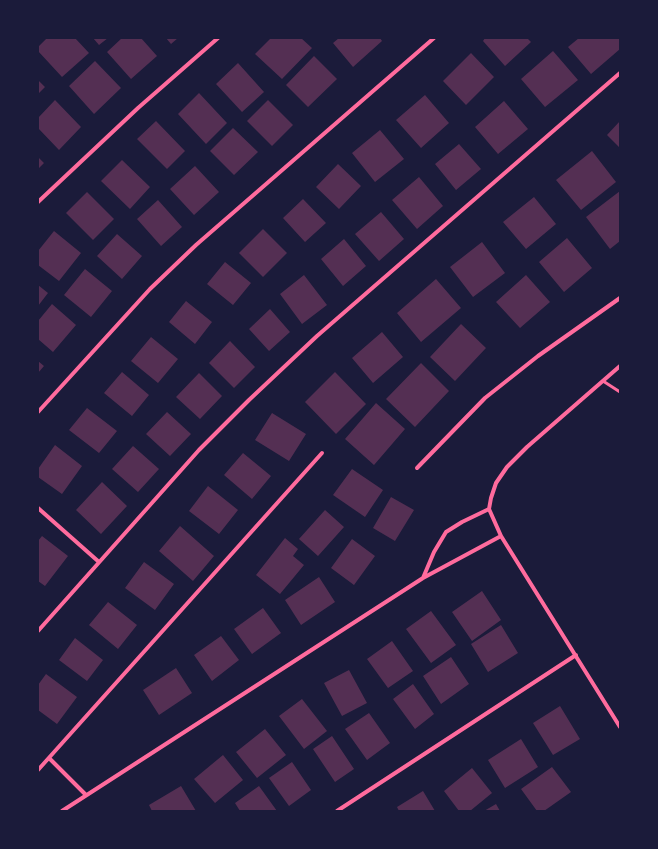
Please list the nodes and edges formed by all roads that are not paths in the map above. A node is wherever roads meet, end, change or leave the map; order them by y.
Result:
1 (218, 38) edge
2 (434, 38) edge
3 (620, 73) edge
4 (38, 202) edge
5 (620, 298) edge
6 (620, 366) edge
7 (602, 381) junction
8 (620, 392) edge
9 (38, 412) edge
10 (322, 454) dead end
11 (417, 468) dead end
12 (38, 508) edge
13 (489, 509) junction
14 (501, 536) junction
15 (99, 562) junction
16 (423, 578) junction
17 (38, 631) edge
18 (576, 655) junction
19 (620, 727) edge
20 (49, 758) junction
21 (38, 770) edge
22 (86, 795) junction
23 (62, 811) edge
24 (337, 811) edge

1 - 4 street
2 - 9 street
3 - 15 street
5 - 11 street
6 - 7 street
7 - 8 lane
7 - 13 street
10 - 20 street
12 - 15 street
13 - 14 street
13 - 16 street
14 - 16 street
14 - 18 street
15 - 17 street
16 - 22 street
18 - 19 street
18 - 24 street
20 - 21 street
20 - 22 street
22 - 23 street

